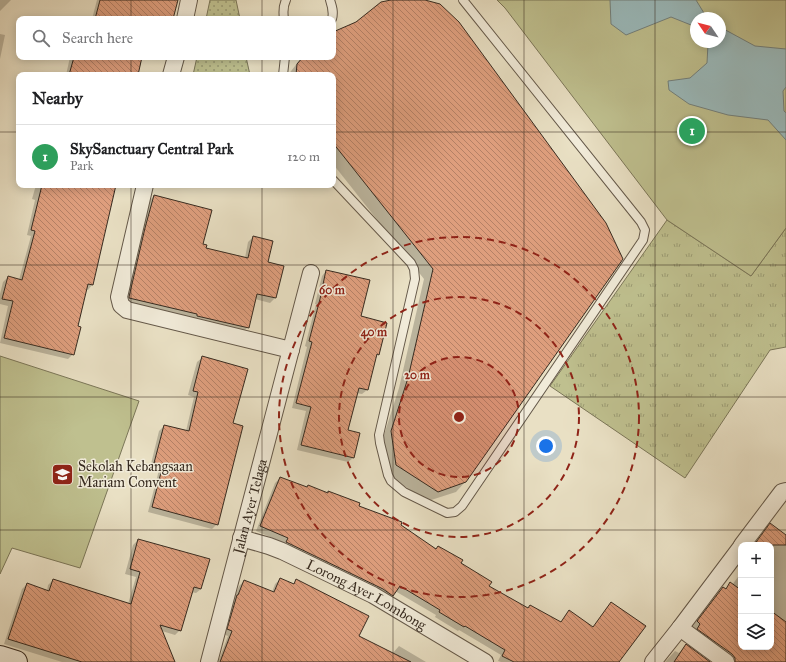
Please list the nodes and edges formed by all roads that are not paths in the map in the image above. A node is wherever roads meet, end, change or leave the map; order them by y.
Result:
1 (189, 0) edge
2 (330, 0) edge
3 (464, 0) edge
4 (285, 1) edge
5 (186, 16) edge
6 (284, 16) edge
7 (333, 16) edge
8 (175, 60) edge
9 (285, 60) edge
10 (172, 72) edge
11 (283, 72) edge
12 (336, 183) edge
13 (144, 188) edge
14 (312, 273) dead end
15 (291, 350) junction
16 (786, 491) edge
17 (241, 538) junction
18 (745, 542) edge
19 (738, 551) edge
20 (680, 628) junction
21 (0, 657) edge
22 (16, 662) edge
23 (209, 662) edge
24 (485, 662) edge
25 (653, 662) edge
26 (726, 662) edge

1 - 5 street
2 - 7 lane
3 - 12 lane
4 - 6 lane
8 - 10 street
9 - 11 lane
13 - 15 street
14 - 15 street, Jalan Ayer Telaga
15 - 17 street, Jalan Ayer Telaga
16 - 18 street
17 - 23 street, Jalan Ayer Telaga
17 - 24 street, Lorong Ayer Lombong
19 - 20 street
20 - 25 street
20 - 26 street
21 - 22 main road

